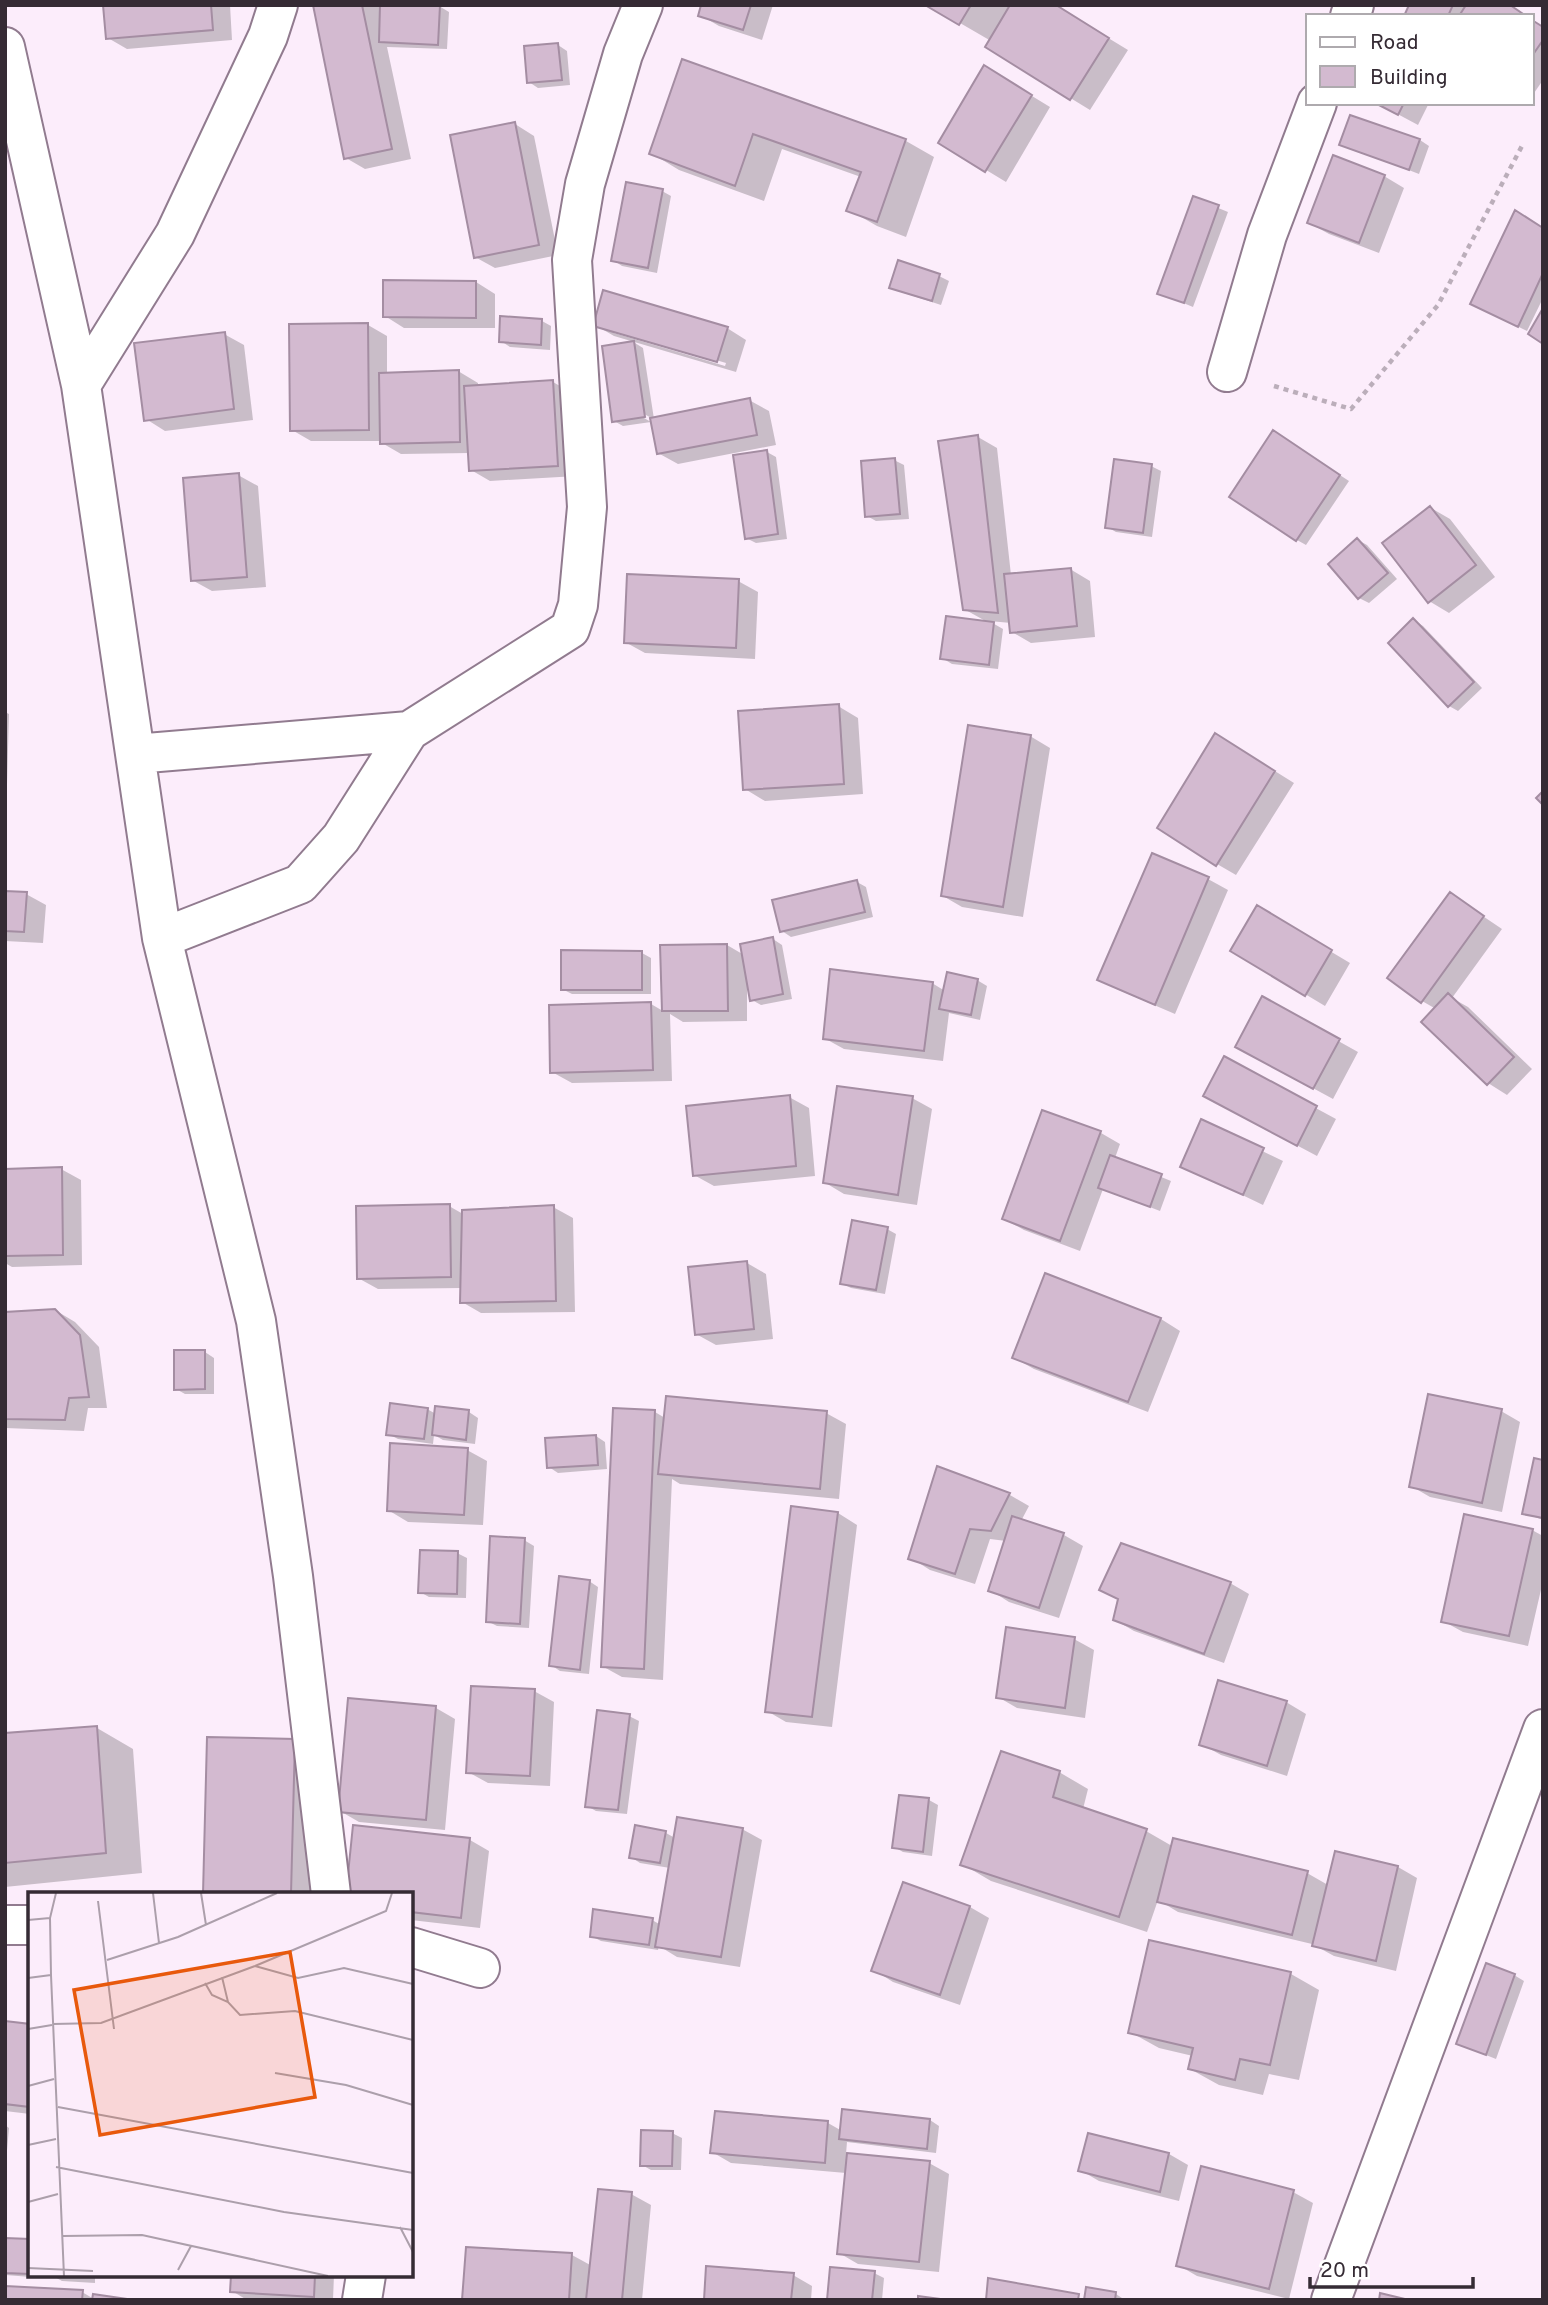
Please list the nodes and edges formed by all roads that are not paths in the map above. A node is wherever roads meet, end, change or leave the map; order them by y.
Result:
1 (278, 5) edge
2 (643, 5) edge
3 (5, 47) edge
4 (1316, 105) edge
5 (1227, 372) road end
6 (81, 385) junction
7 (409, 730) junction
8 (135, 754) junction
9 (162, 938) junction
10 (1543, 1729) edge
11 (331, 1892) edge
12 (5, 1925) edge
13 (28, 1925) edge
14 (413, 1948) edge
15 (480, 1968) dead end
16 (366, 2277) edge
17 (362, 2300) edge
18 (1331, 2300) edge

1 - 6 street
2 - 7 street
3 - 6 street
4 - 5 street
6 - 8 street
7 - 8 street
7 - 9 street
8 - 9 street
9 - 11 street
10 - 18 street
12 - 13 street
14 - 15 street
16 - 17 street

